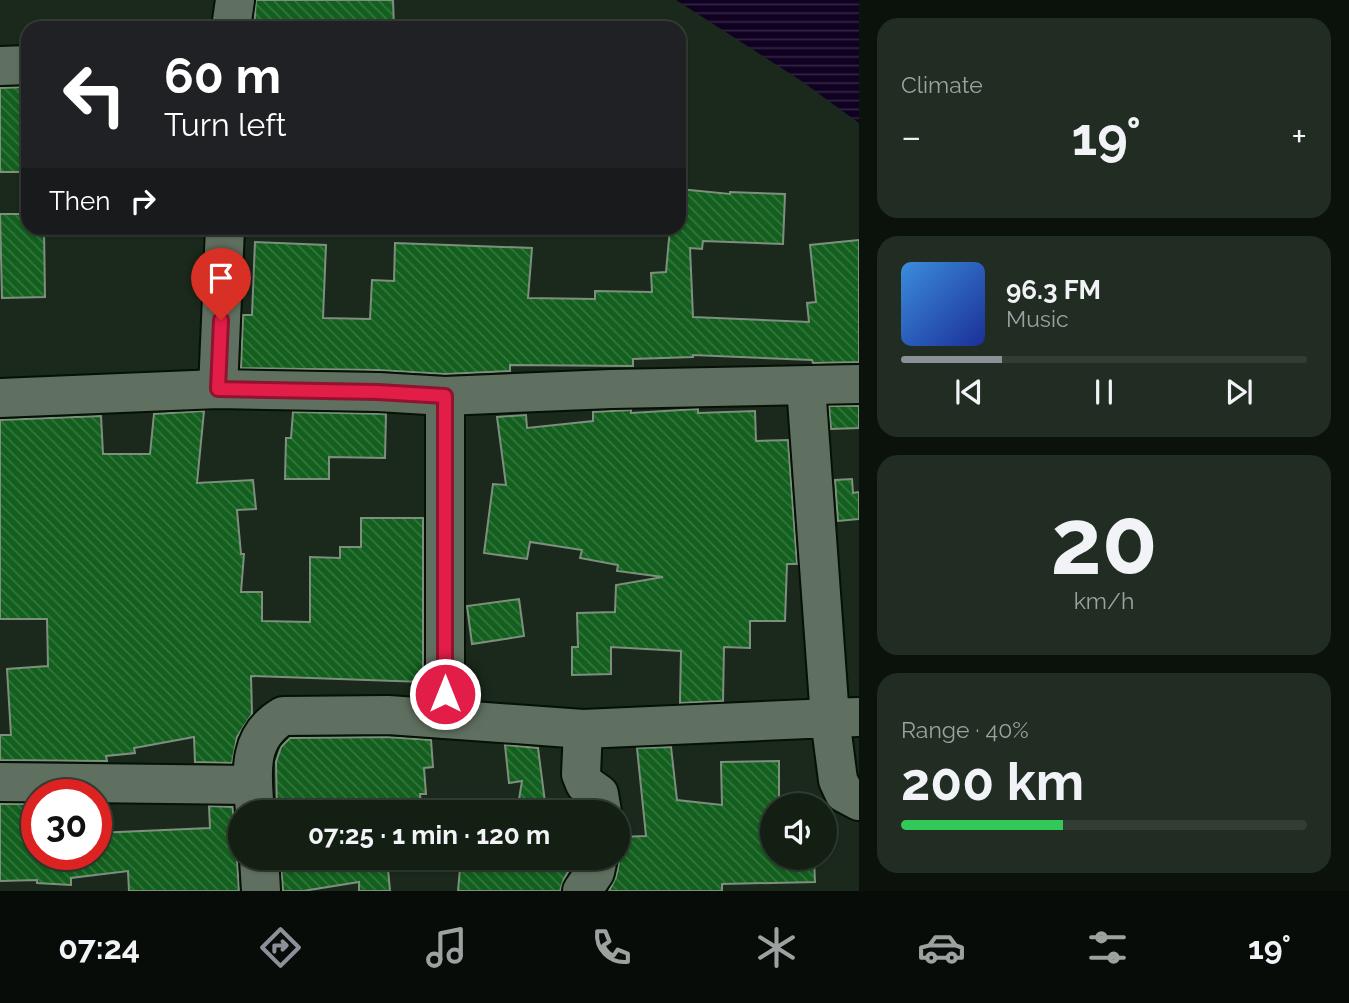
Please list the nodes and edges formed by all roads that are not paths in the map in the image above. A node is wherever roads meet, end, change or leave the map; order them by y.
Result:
1 (234, 0) edge
2 (232, 21) edge
3 (21, 65) edge
4 (0, 66) edge
5 (225, 235) edge
6 (859, 384) edge
7 (806, 386) junction
8 (218, 389) junction
9 (445, 396) junction
10 (0, 398) edge
11 (845, 717) edge
12 (445, 719) junction
13 (583, 729) junction
14 (0, 782) edge
15 (254, 798) edge
16 (600, 800) edge
17 (859, 801) edge
18 (260, 870) edge
19 (595, 870) edge
20 (261, 891) edge
21 (582, 891) edge

1 - 2 street
3 - 4 street
5 - 8 street
6 - 7 street
7 - 9 street
7 - 11 street
8 - 9 street
8 - 10 street
9 - 12 street
11 - 13 street
11 - 17 street
12 - 13 street
12 - 15 street
13 - 16 street
14 - 15 street
18 - 20 street
19 - 21 street

